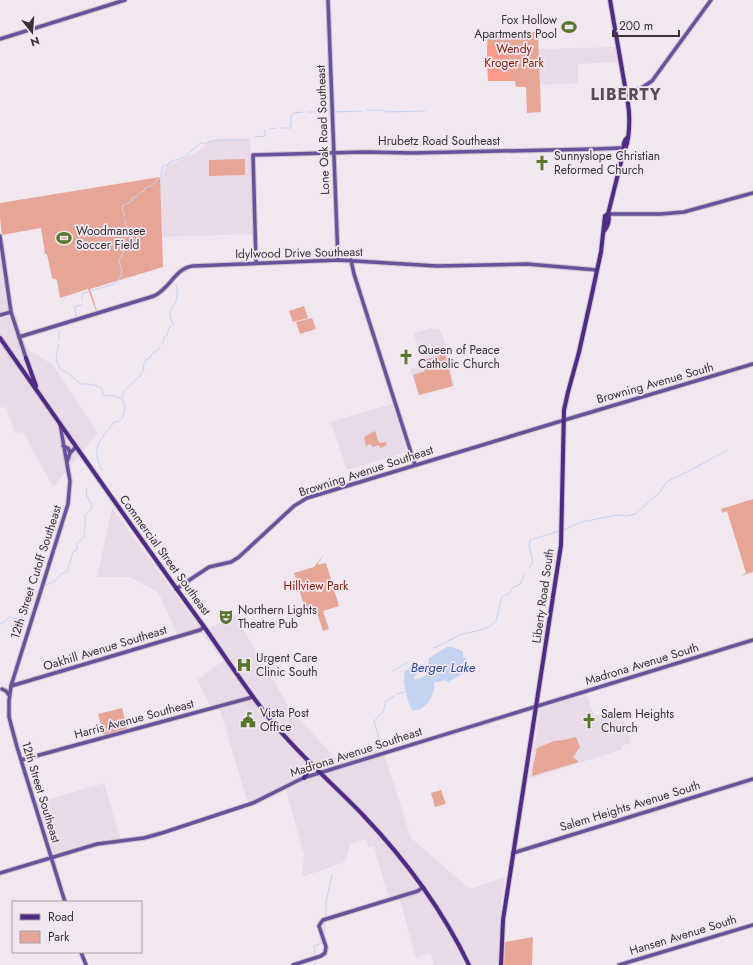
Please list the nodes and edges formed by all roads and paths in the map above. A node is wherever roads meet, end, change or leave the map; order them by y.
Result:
1 (125, 0) edge
2 (328, 0) edge
3 (610, 0) edge
4 (711, 0) edge
5 (0, 39) edge
6 (626, 91) junction
7 (624, 150) junction
8 (334, 152) junction
9 (753, 193) edge
10 (608, 214) junction
11 (0, 236) edge
12 (338, 260) junction
13 (351, 260) junction
14 (256, 263) junction
15 (597, 270) junction
16 (12, 312) junction
17 (0, 315) edge
18 (19, 337) junction
19 (0, 338) edge
20 (26, 358) joint
21 (753, 364) edge
22 (37, 391) junction
23 (563, 421) junction
24 (60, 424) junction
25 (63, 446) junction
26 (76, 447) junction
27 (70, 453) junction
28 (67, 463) junction
29 (415, 465) junction
30 (176, 589) junction
31 (204, 627) junction
32 (753, 640) edge
33 (14, 675) junction
34 (21, 684) junction
35 (11, 686) junction
36 (2, 689) dead end
37 (10, 695) junction
38 (253, 697) junction
39 (536, 707) junction
40 (21, 760) junction
41 (308, 762) junction
42 (319, 773) junction
43 (304, 778) junction
44 (753, 779) edge
45 (513, 853) junction
46 (51, 857) junction
47 (0, 873) edge
48 (424, 887) junction
49 (65, 901) edge
50 (753, 925) edge
51 (81, 953) edge
52 (85, 965) edge
53 (293, 965) edge
54 (469, 965) edge
55 (501, 965) edge
56 (619, 965) edge

1 - 5 street
2 - 8 street, Lone Oak Road Southeast
3 - 6 main road, Liberty Road South
4 - 6 street
6 - 7 main road, Liberty Road South
7 - 8 street, Hrubetz Road Southeast
7 - 10 main road, Liberty Road South
8 - 12 street, Lone Oak Road Southeast
8 - 14 street, Hrubetz Road Southeast
9 - 10 street
10 - 15 main road, Liberty Road South
11 - 16 street
12 - 13 street, Idylwood Drive Southeast
12 - 14 street, Idylwood Drive Southeast
13 - 15 street, Idylwood Drive Southeast
13 - 29 street
14 - 18 street, Idylwood Drive Southeast
15 - 23 main road, Liberty Road South
16 - 17 street
16 - 18 street
18 - 20 street
19 - 22 main road, Commercial Street Southeast
20 - 22 main road
21 - 23 street, Browning Avenue South
22 - 24 main road, Commercial Street Southeast
23 - 29 street, Browning Avenue Southeast
23 - 39 main road, Liberty Road South
24 - 25 street, 12th Street Cutoff Southeast
24 - 26 main road, Commercial Street Southeast
25 - 27 street
25 - 28 street, 12th Street Cutoff Southeast
26 - 27 street, 12th Street Cutoff Southeast
26 - 30 main road, Commercial Street Southeast
27 - 28 street, 12th Street Cutoff Southeast
28 - 33 street, 12th Street Cutoff Southeast
29 - 30 street, Browning Avenue Southeast
30 - 31 main road, Commercial Street Southeast
31 - 34 street, Oakhill Avenue Southeast
31 - 38 main road, Commercial Street Southeast
32 - 39 street, Madrona Avenue South
33 - 34 street
33 - 35 street, 12th Street Cutoff Southeast
34 - 35 street, Oakhill Avenue Southeast
35 - 37 street, 12th Street Southeast
36 - 37 street
37 - 40 street, 12th Street Southeast
38 - 40 street, Harris Avenue Southeast
38 - 41 main road, Commercial Street Southeast
39 - 42 street, Madrona Avenue Southeast
39 - 45 main road, Liberty Road South
40 - 46 street, 12th Street Southeast
41 - 42 main road, Commercial Street Southeast
41 - 43 main road
42 - 43 street, Madrona Avenue Southeast
42 - 48 main road, Commercial Street Southeast
43 - 46 street, Madrona Avenue Southeast
44 - 45 street, Salem Heights Avenue South
45 - 55 main road, Liberty Road South
46 - 47 street, Madrona Avenue Southeast
46 - 49 street, 12th Street Southeast
48 - 53 street
48 - 54 main road, Commercial Street Southeast
50 - 56 street, Hansen Avenue South
51 - 52 street

